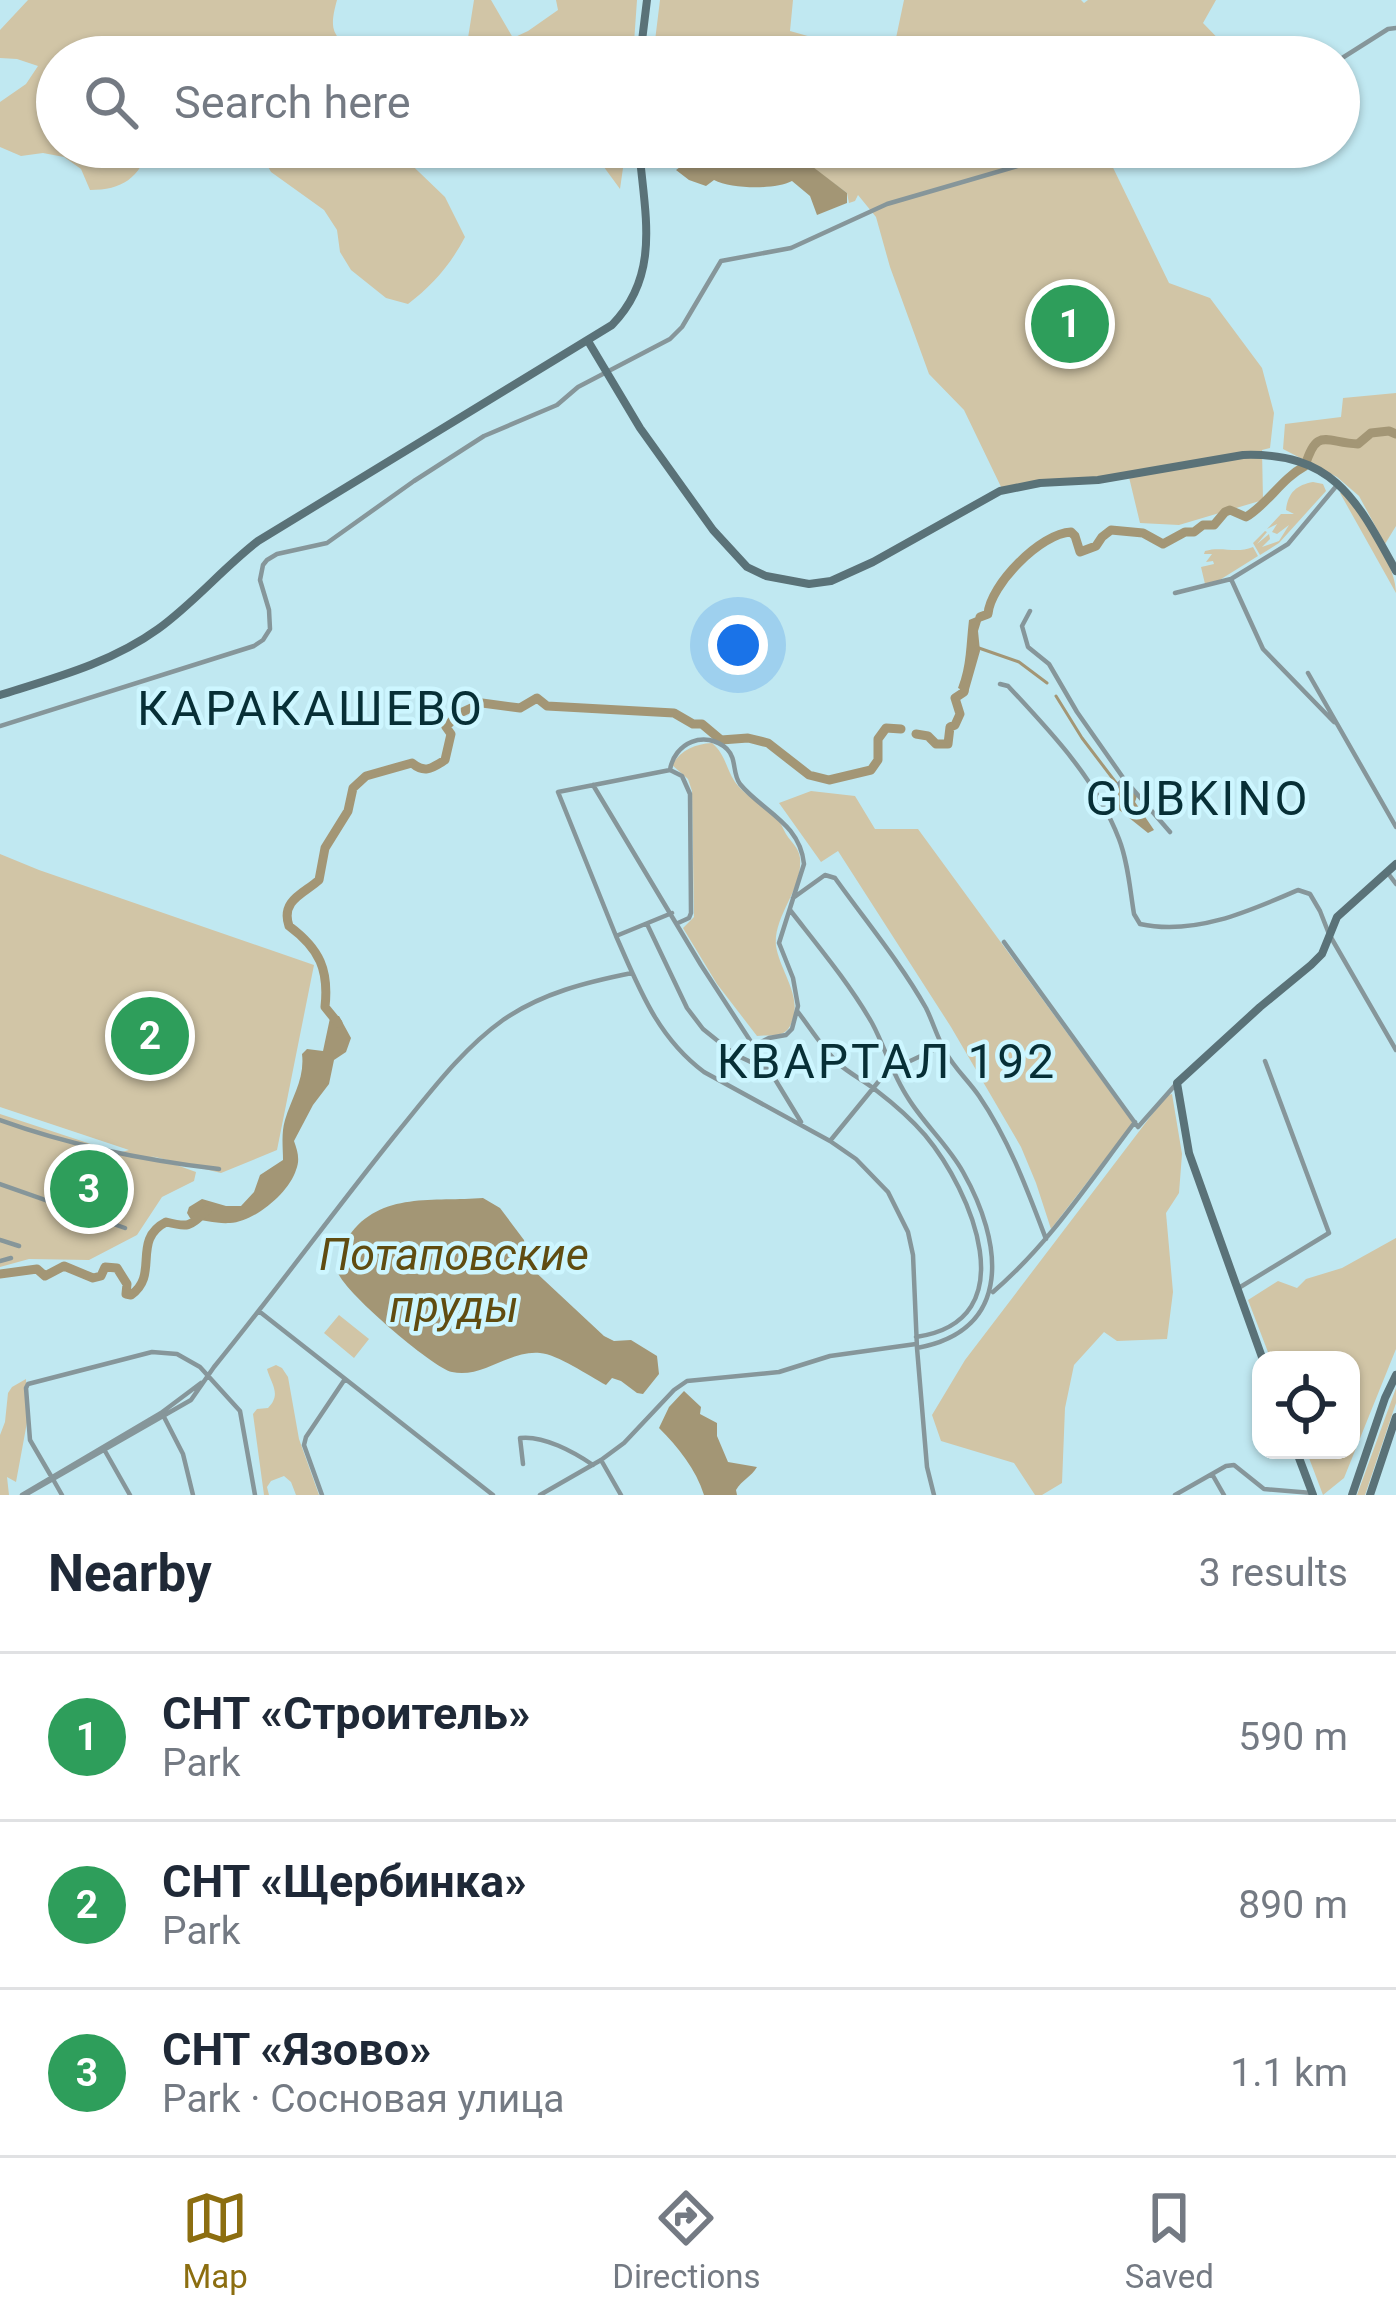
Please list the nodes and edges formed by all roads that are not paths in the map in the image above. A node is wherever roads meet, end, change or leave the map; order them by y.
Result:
1 (647, 0) edge
2 (1395, 30) edge
3 (643, 36) edge
4 (1360, 49) edge
5 (641, 168) edge
6 (1010, 168) edge
7 (588, 341) junction
8 (605, 373) junction
9 (1339, 483) junction
10 (1396, 571) edge
11 (1231, 579) junction
12 (1175, 593) dead end
13 (1030, 610) dead end
14 (1308, 673) dead end
15 (1000, 684) dead end
16 (0, 695) edge
17 (1334, 722) junction
18 (0, 726) edge
19 (670, 770) junction
20 (1124, 779) junction
21 (593, 785) junction
22 (1100, 802) junction
23 (1396, 827) edge
24 (1170, 832) dead end
25 (1396, 864) edge
26 (1387, 872) junction
27 (1396, 884) edge
28 (794, 898) junction
29 (790, 910) junction
30 (1320, 910) junction
31 (672, 913) junction
32 (1337, 916) junction
33 (678, 922) junction
34 (647, 924) junction
35 (1329, 934) junction
36 (616, 936) junction
37 (1004, 942) dead end
38 (632, 973) junction
39 (798, 1012) junction
40 (754, 1045) junction
41 (941, 1046) junction
42 (1396, 1050) edge
43 (1264, 1061) dead end
44 (892, 1070) junction
45 (770, 1071) junction
46 (1177, 1083) junction
47 (873, 1088) junction
48 (788, 1099) junction
49 (776, 1112) junction
50 (0, 1120) edge
51 (1135, 1122) junction
52 (804, 1127) junction
53 (830, 1141) junction
54 (219, 1169) dead end
55 (0, 1184) edge
56 (125, 1228) dead end
57 (1046, 1239) junction
58 (0, 1240) edge
59 (19, 1246) dead end
60 (11, 1258) dead end
61 (0, 1261) edge
62 (1238, 1289) junction
63 (988, 1296) junction
64 (260, 1312) junction
65 (916, 1343) junction
66 (1260, 1351) edge
67 (1396, 1375) edge
68 (206, 1377) junction
69 (345, 1379) junction
70 (164, 1417) junction
71 (1396, 1417) edge
72 (105, 1451) junction
73 (1300, 1459) edge
74 (602, 1460) junction
75 (523, 1464) dead end
76 (593, 1465) junction
77 (1212, 1474) junction
78 (52, 1478) junction
79 (1313, 1494) edge
80 (24, 1495) edge
81 (62, 1495) edge
82 (130, 1495) edge
83 (193, 1495) edge
84 (255, 1495) edge
85 (322, 1495) edge
86 (493, 1495) edge
87 (540, 1495) edge
88 (621, 1495) edge
89 (934, 1495) edge
90 (1175, 1495) edge
91 (1224, 1495) edge
92 (1352, 1495) edge
93 (1370, 1495) edge

1 - 3 street
2 - 4 street
5 - 7 street
6 - 8 street
7 - 8 street
7 - 16 street
8 - 9 street
8 - 18 street
9 - 10 street
9 - 11 street
11 - 12 street
11 - 17 street
13 - 20 street
14 - 17 street
15 - 22 street
17 - 23 street
19 - 21 street
19 - 28 street
19 - 33 street
20 - 22 street
20 - 24 street
21 - 31 street
21 - 36 street
22 - 30 street
25 - 26 street
26 - 27 street
26 - 32 street
28 - 29 street
28 - 41 street
29 - 39 street
29 - 44 street
30 - 32 street
30 - 35 street
31 - 33 street
31 - 34 street
32 - 35 street
33 - 40 street
34 - 36 street
34 - 45 street
35 - 42 street
35 - 46 street
36 - 38 street
37 - 51 street
38 - 49 street
38 - 64 street
39 - 40 street
39 - 47 street
40 - 45 street
41 - 44 street
41 - 57 street
43 - 62 street
44 - 47 street
44 - 63 street
45 - 48 street
46 - 51 street
46 - 62 street
47 - 53 street
47 - 65 street
48 - 49 street
48 - 52 street
49 - 52 street
50 - 54 street
51 - 57 street
52 - 53 street
53 - 65 street
55 - 56 street
57 - 63 street
58 - 59 street
60 - 61 street
62 - 66 street
63 - 65 street
64 - 68 street
64 - 69 street
65 - 74 street
65 - 89 street
67 - 92 street
68 - 70 street
68 - 78 street
68 - 78 street
68 - 84 street
69 - 85 street
69 - 86 street
70 - 72 street
70 - 83 street
71 - 93 street
72 - 78 street
72 - 82 street
73 - 79 street
74 - 76 street
74 - 88 street
75 - 76 street
76 - 87 street
77 - 79 street
77 - 90 street
77 - 91 street
78 - 80 street
78 - 81 street

